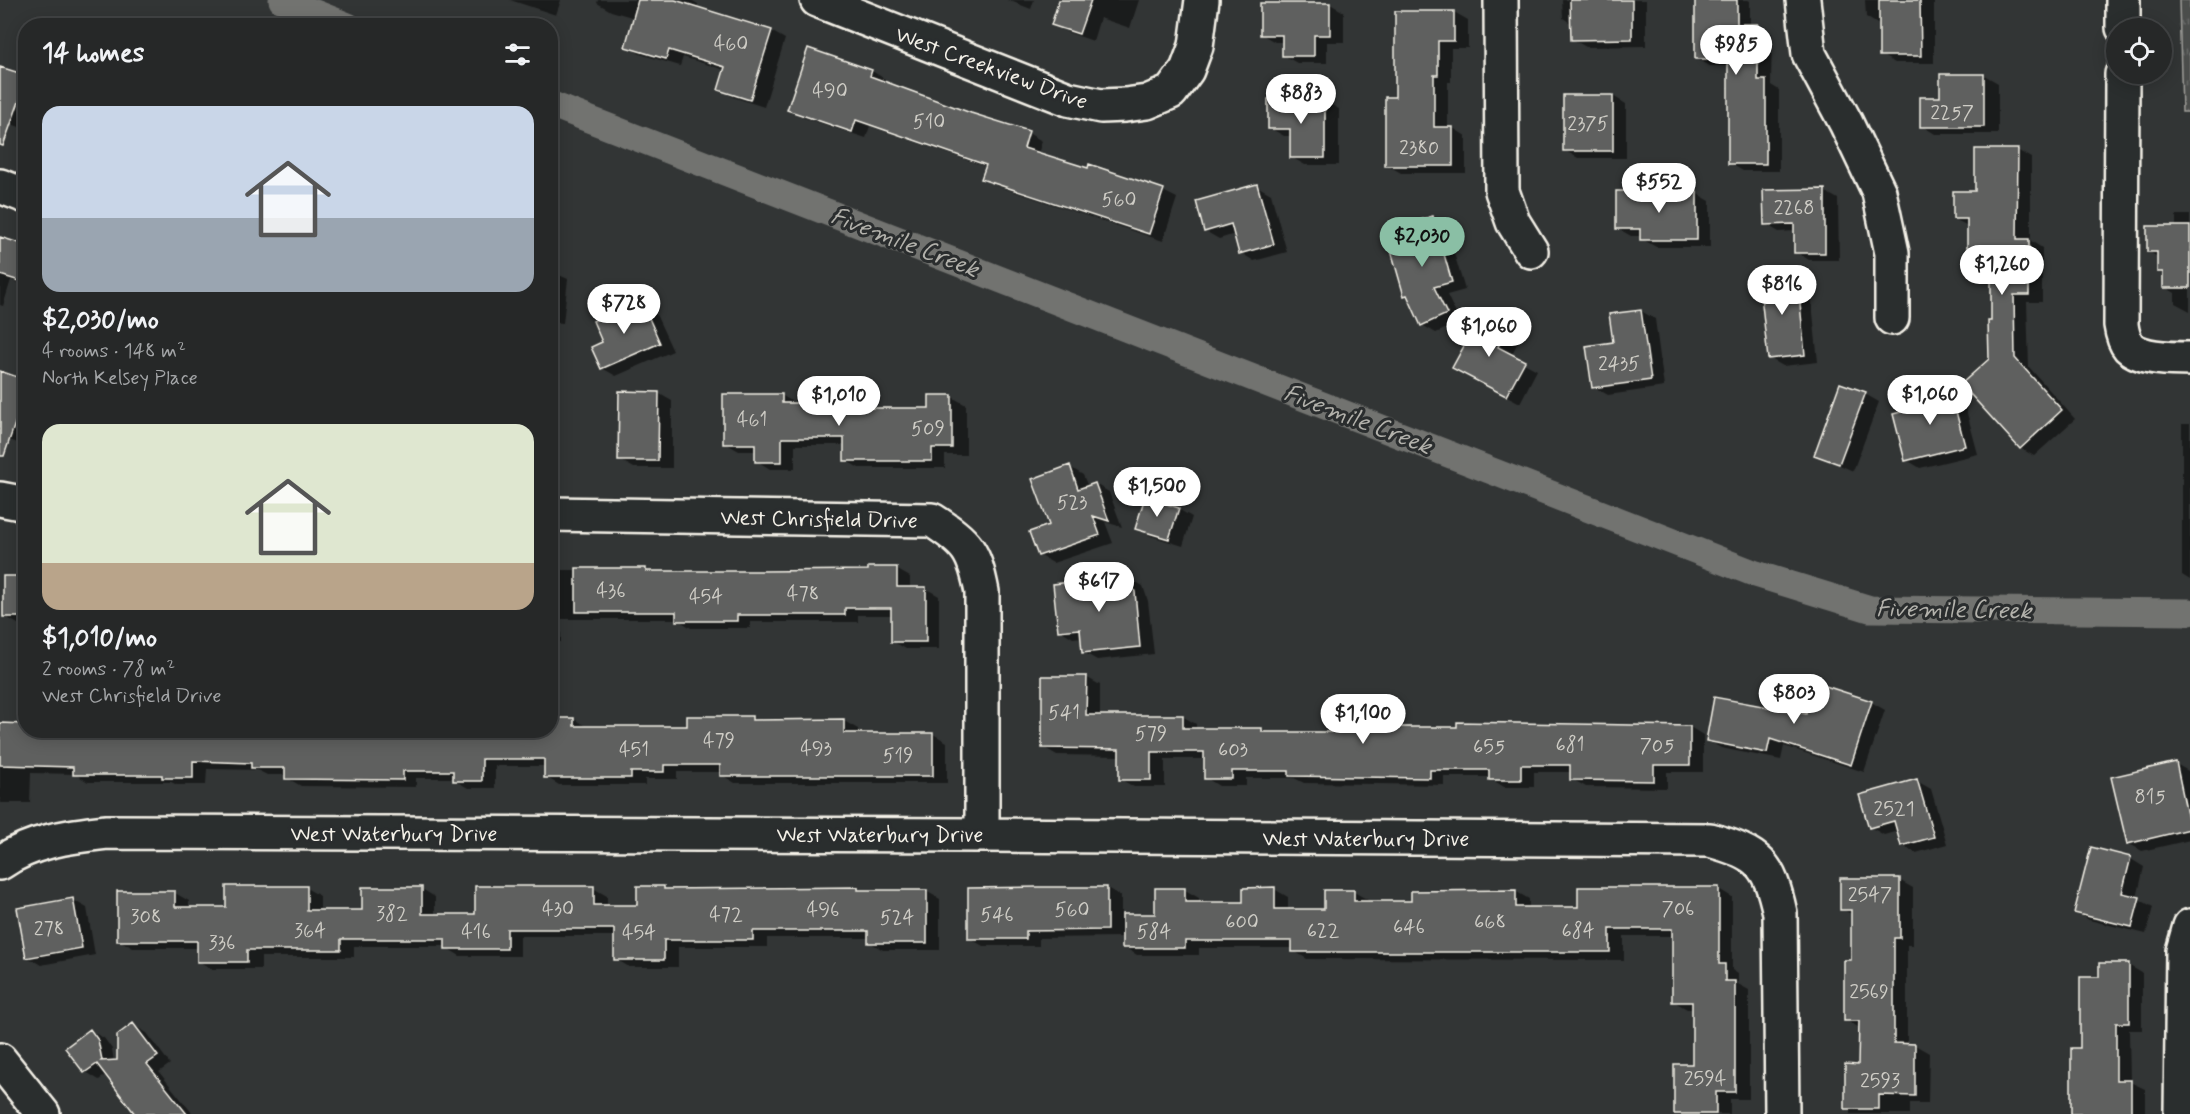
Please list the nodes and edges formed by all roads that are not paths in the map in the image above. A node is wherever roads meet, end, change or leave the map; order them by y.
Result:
1 (817, 0) edge
2 (1202, 0) edge
3 (1501, 0) edge
4 (1803, 0) edge
5 (2123, 0) edge
6 (2123, 18) edge
7 (2122, 84) edge
8 (0, 186) edge
9 (18, 193) edge
10 (1531, 251) dead end
11 (1892, 318) dead end
12 (2190, 359) edge
13 (0, 499) edge
14 (18, 502) edge
15 (558, 514) edge
16 (982, 835) junction
17 (0, 863) edge
18 (2190, 926) edge
19 (0, 1060) edge
20 (43, 1114) edge
21 (1782, 1114) edge
22 (2181, 1114) edge

1 - 2 street, West Creekview Drive
3 - 10 street
4 - 11 street
5 - 6 street
7 - 12 street
8 - 9 street
13 - 14 street
15 - 16 street, West Chrisfield Drive
16 - 17 street, West Waterbury Drive
16 - 21 street, West Waterbury Drive
18 - 22 street
19 - 20 street

